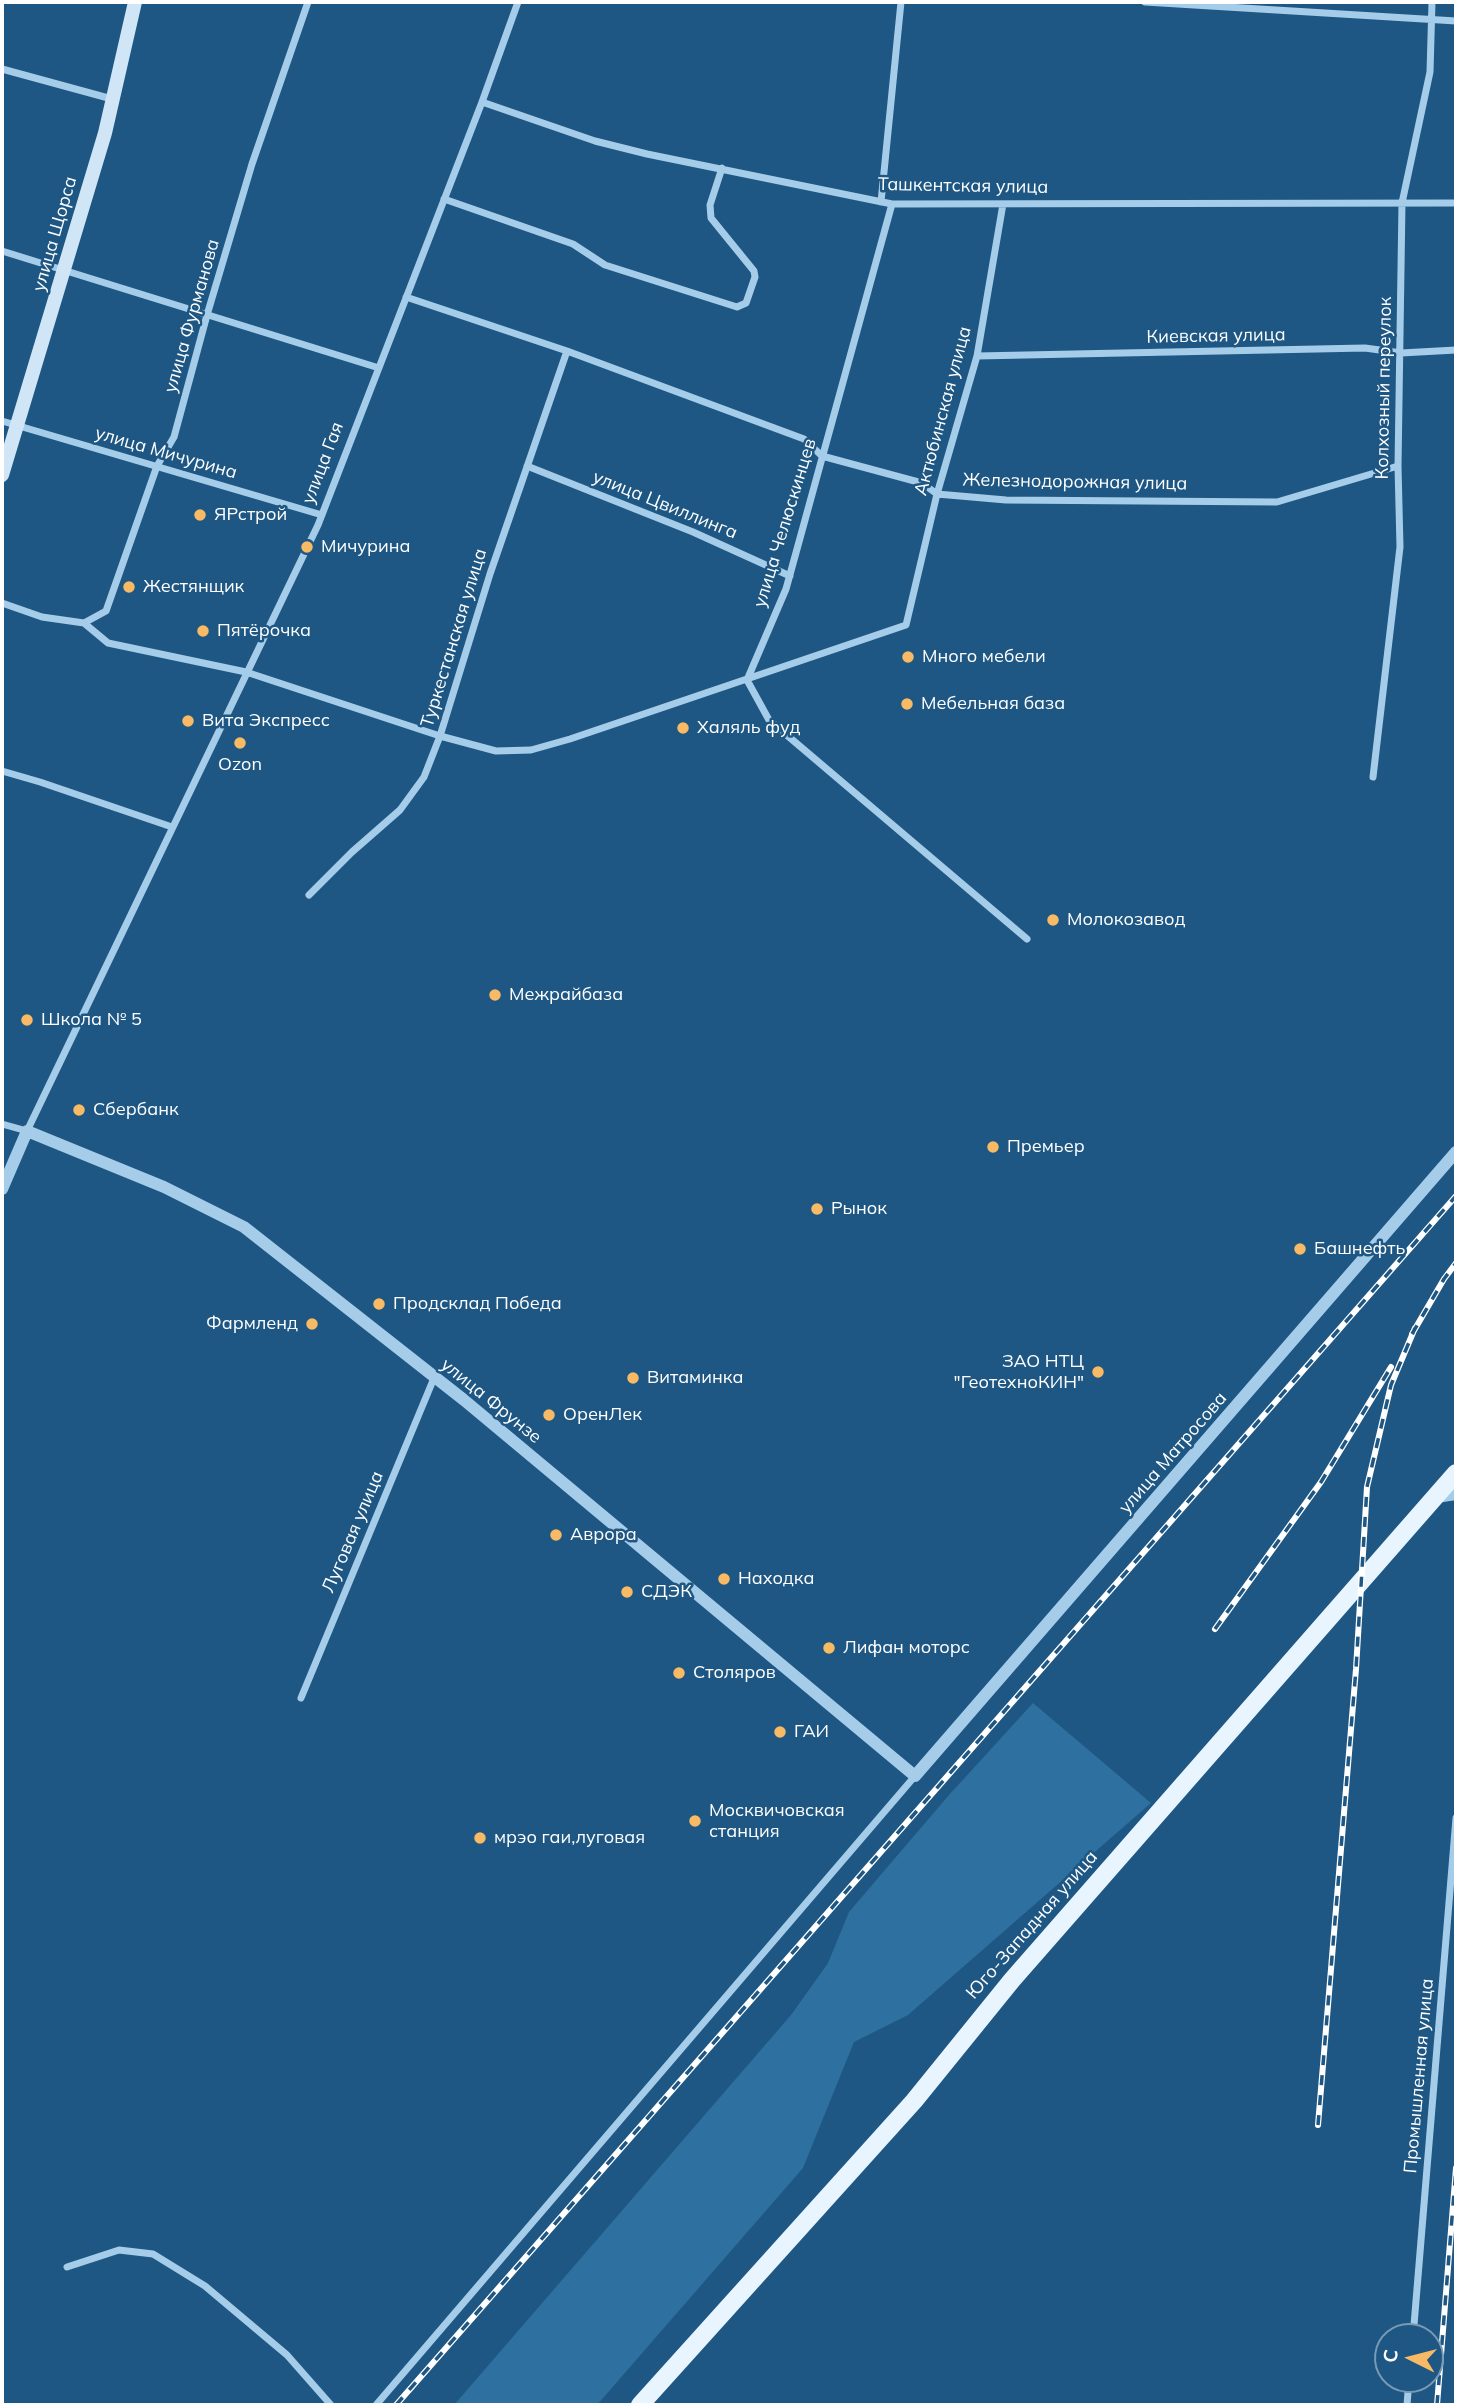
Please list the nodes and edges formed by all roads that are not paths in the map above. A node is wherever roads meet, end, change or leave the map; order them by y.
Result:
1 (135, 2) edge
2 (308, 2) edge
3 (518, 2) edge
4 (901, 2) edge
5 (1145, 2) edge
6 (1432, 2) edge
7 (1432, 20) junction
8 (1456, 21) edge
9 (2, 68) edge
10 (113, 99) junction
11 (482, 102) junction
12 (722, 168) junction
13 (444, 199) junction
14 (881, 202) junction
15 (1402, 203) junction
16 (1456, 203) edge
17 (892, 204) junction
18 (1003, 204) junction
19 (2, 251) edge
20 (64, 270) junction
21 (406, 297) junction
22 (207, 314) junction
23 (1456, 350) edge
24 (567, 351) junction
25 (1401, 353) junction
26 (977, 356) junction
27 (379, 368) junction
28 (2, 421) edge
29 (17, 426) junction
30 (822, 456) junction
31 (527, 466) junction
32 (1398, 466) junction
33 (157, 467) junction
34 (2, 475) edge
35 (937, 494) junction
36 (322, 515) junction
37 (790, 576) junction
38 (2, 603) edge
39 (84, 623) junction
40 (246, 672) junction
41 (747, 680) junction
42 (440, 736) junction
43 (2, 771) edge
44 (1373, 777) dead end
45 (172, 827) junction
46 (309, 895) dead end
47 (1027, 939) dead end
48 (2, 1124) edge
49 (27, 1131) junction
50 (1456, 1152) edge
51 (2, 1189) edge
52 (434, 1378) junction
53 (1456, 1473) edge
54 (1456, 1494) edge
55 (1436, 1497) junction
56 (301, 1698) dead end
57 (915, 1776) junction
58 (1456, 1818) edge
59 (67, 2267) dead end
60 (1414, 2323) edge
61 (331, 2405) edge
62 (376, 2405) edge
63 (640, 2405) edge

1 - 10 main road, улица Щорса
2 - 22 street, улица Фурманова
3 - 11 street, улица Гая
4 - 14 street
5 - 7 street
6 - 7 street, Колхозный переулок
7 - 8 street
7 - 15 street, Колхозный переулок
9 - 10 street
10 - 20 main road, улица Щорса
11 - 12 street, Ташкентская улица
11 - 13 street, улица Гая
12 - 13 street
12 - 14 street, Ташкентская улица
13 - 21 street, улица Гая
14 - 17 street, Ташкентская улица
15 - 16 street, Ташкентская улица
15 - 18 street, Ташкентская улица
15 - 25 street, Колхозный переулок
17 - 18 street, Ташкентская улица
17 - 30 street, улица Челюскинцев
18 - 26 street, Актюбинская улица
19 - 20 street
20 - 22 street
20 - 29 main road, улица Щорса
21 - 24 street, Железнодорожная улица
21 - 27 street, улица Гая
22 - 27 street
22 - 33 street, улица Фурманова
23 - 25 street, Киевская улица
24 - 30 street, Железнодорожная улица
24 - 31 street, Туркестанская улица
25 - 26 street, Киевская улица
25 - 32 street, Колхозный переулок
26 - 35 street, Актюбинская улица
27 - 36 street, улица Гая
28 - 29 street, улица Мичурина
29 - 33 street, улица Мичурина
29 - 34 main road, улица Щорса
30 - 35 street, Железнодорожная улица
30 - 37 street, улица Челюскинцев
31 - 37 street, улица Цвиллинга
31 - 42 street, Туркестанская улица
32 - 35 street, Железнодорожная улица
32 - 44 street, Колхозный переулок
33 - 36 street, улица Мичурина
33 - 39 street, улица Фурманова
35 - 41 street, Актюбинская улица
36 - 40 street, улица Гая
37 - 41 street, улица Челюскинцев
38 - 39 street
39 - 40 street
40 - 42 street
40 - 45 street, улица Гая
41 - 42 street
41 - 47 street
42 - 46 street, Туркестанская улица
43 - 45 street
45 - 49 street, улица Гая
48 - 49 street, улица Фрунзе
49 - 51 street, улица Гая
49 - 52 street, улица Фрунзе
50 - 57 street, улица Матросова
52 - 56 street, Луговая улица
52 - 57 street, улица Фрунзе
53 - 55 main road, Юго-Западная улица
54 - 55 street
55 - 63 main road, Юго-Западная улица
57 - 62 street
58 - 60 street, Промышленная улица
59 - 61 street

